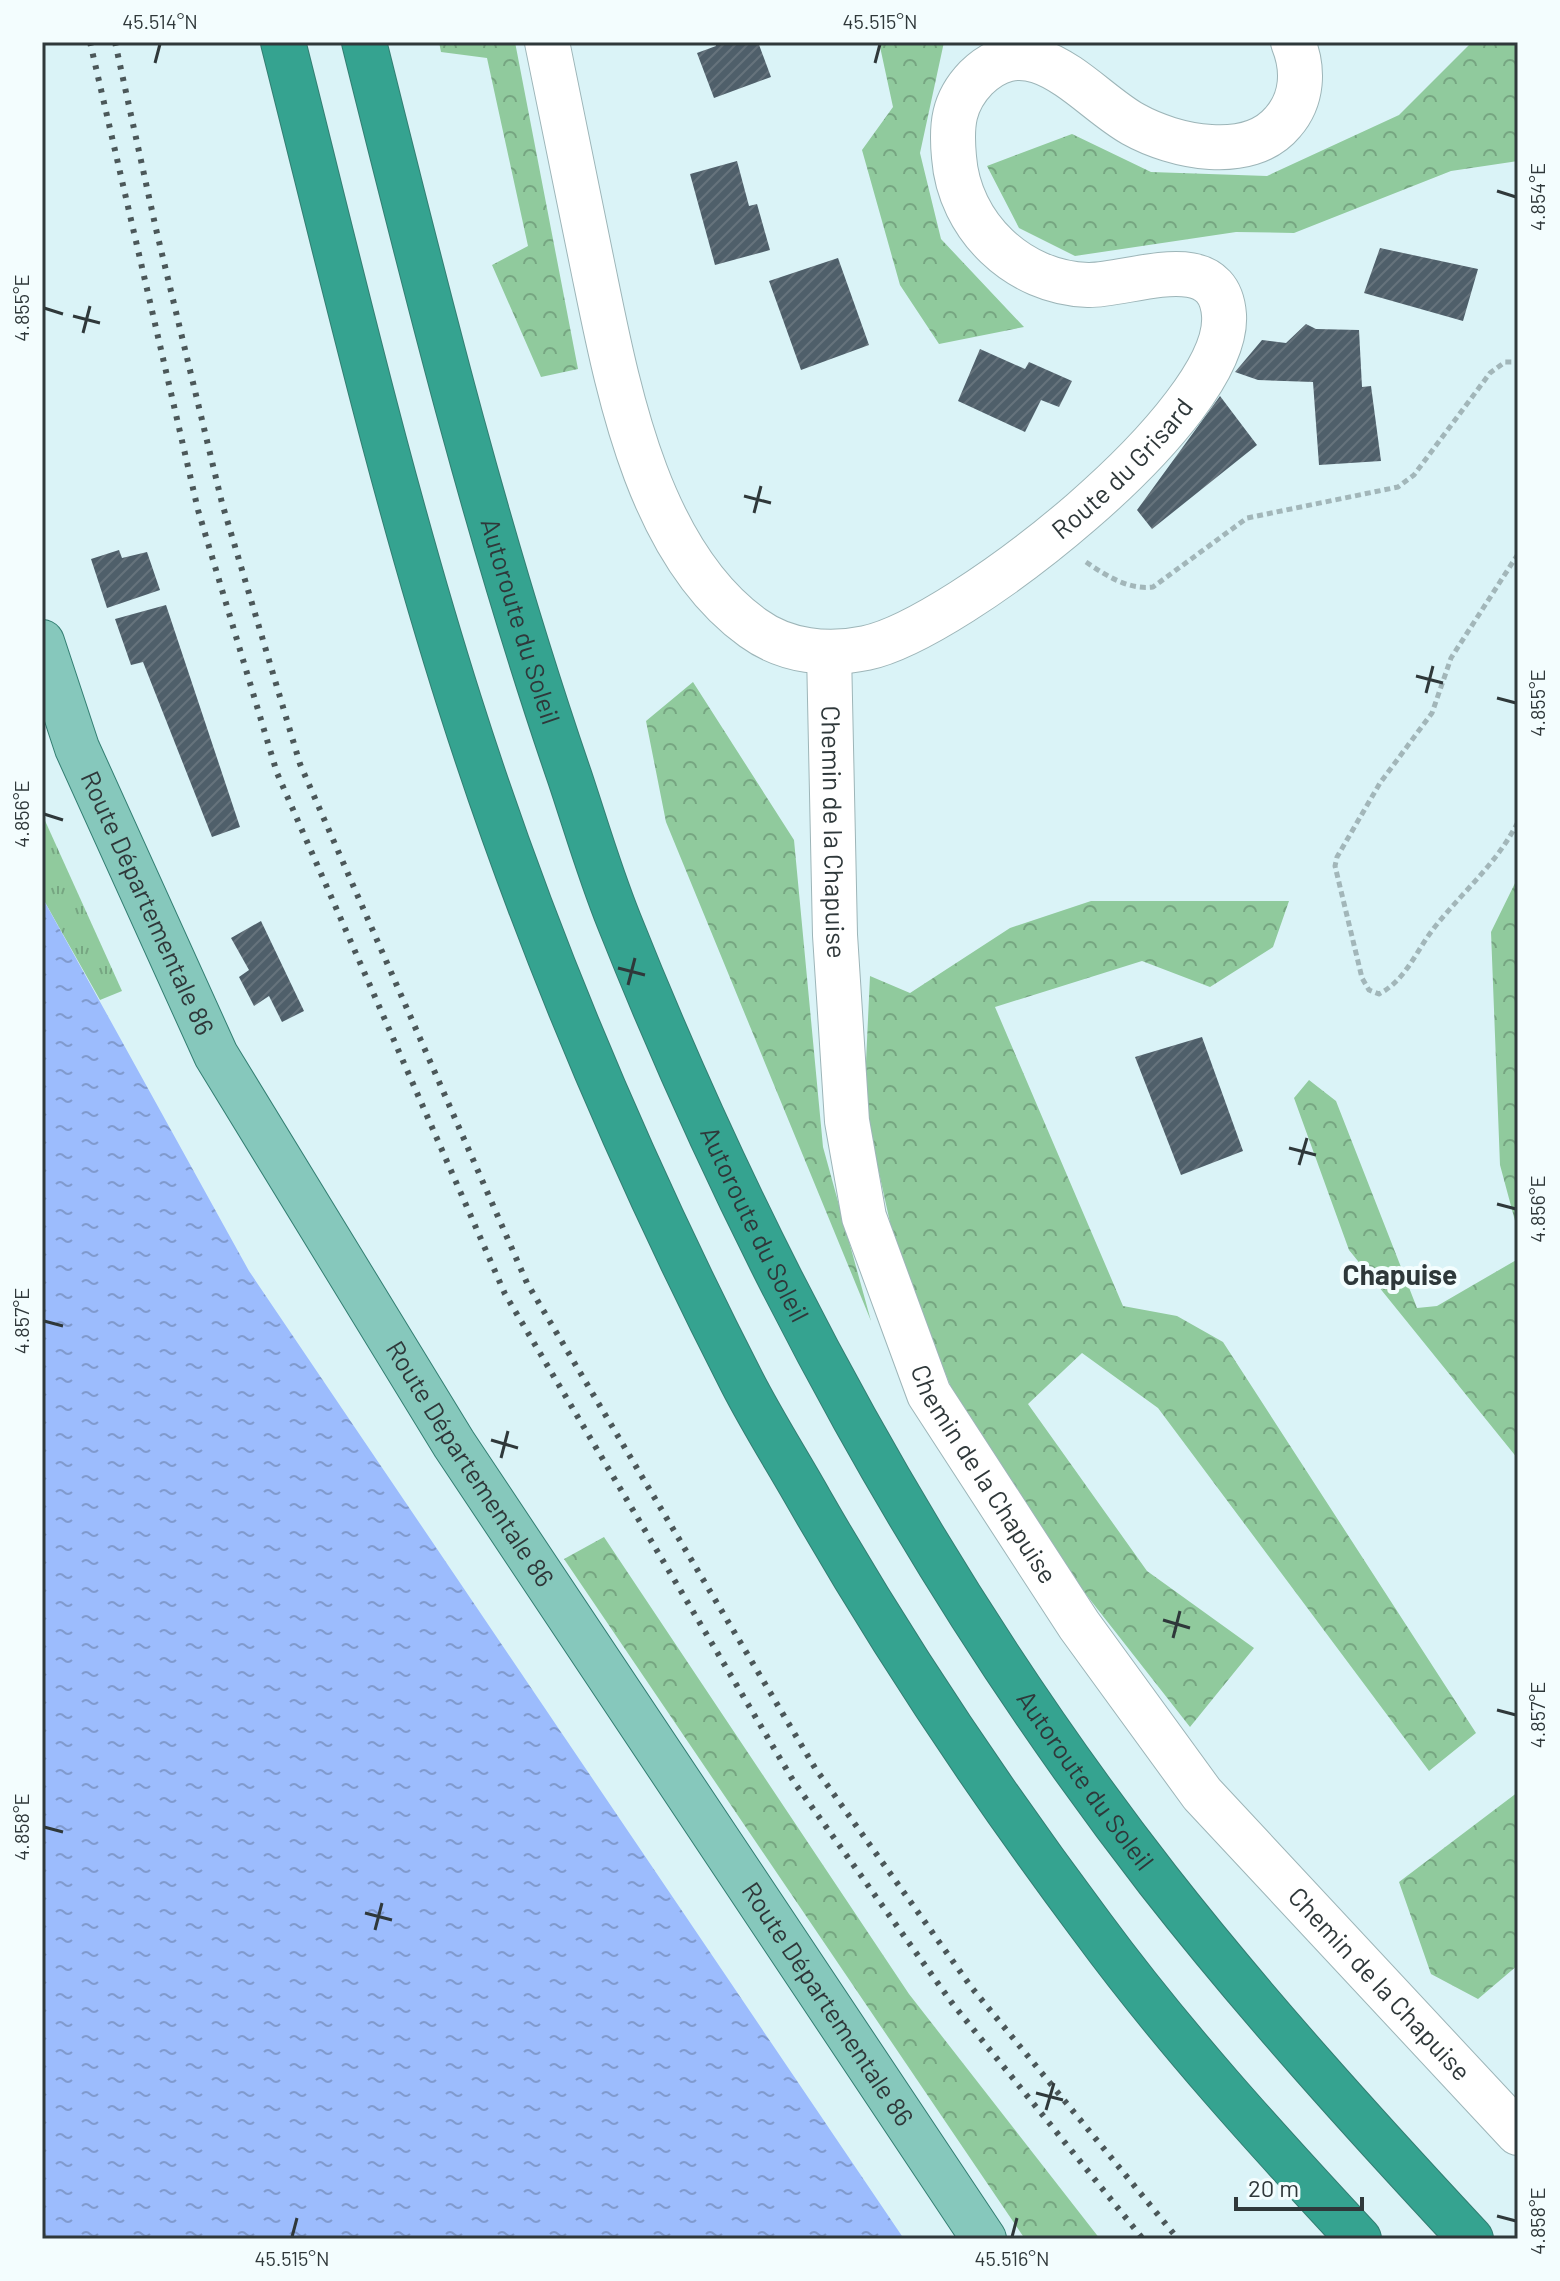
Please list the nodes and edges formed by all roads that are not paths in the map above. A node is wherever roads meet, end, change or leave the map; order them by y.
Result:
1 (283, 42) edge
2 (364, 42) edge
3 (547, 42) edge
4 (1293, 42) edge
5 (42, 642) edge
6 (829, 652) junction
7 (1518, 2133) edge
8 (984, 2239) edge
9 (1359, 2239) edge
10 (1471, 2239) edge

1 - 9 highway
2 - 10 highway, Autoroute du Soleil
3 - 6 street, Route du Grisard
4 - 6 street, Route du Grisard
5 - 8 main road, Route Départementale 86
6 - 7 street, Chemin de la Chapuise

